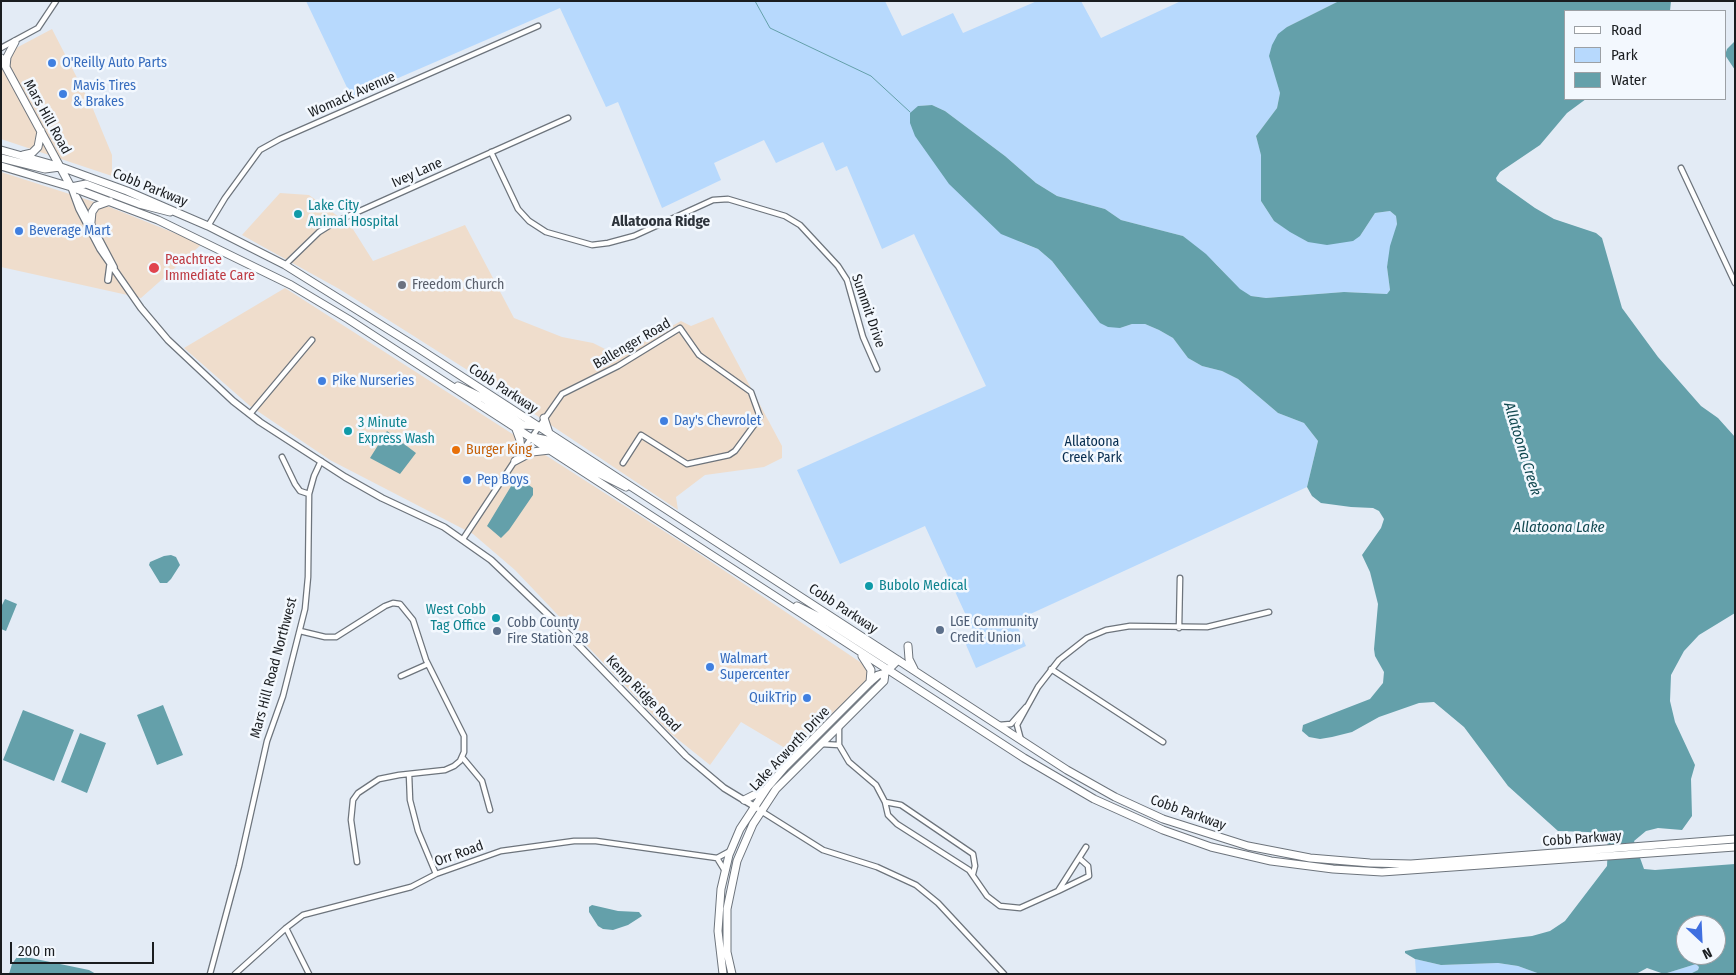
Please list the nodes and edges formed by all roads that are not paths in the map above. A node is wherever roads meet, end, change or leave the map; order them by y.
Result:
1 (56, 1) edge
2 (538, 26) dead end
3 (15, 42) junction
4 (1, 48) edge
5 (1, 58) edge
6 (6, 67) junction
7 (568, 118) dead end
8 (41, 130) junction
9 (1, 150) edge
10 (491, 152) junction
11 (21, 155) junction
12 (1, 158) edge
13 (1, 166) edge
14 (60, 167) junction
15 (1681, 168) dead end
16 (71, 187) junction
17 (110, 201) junction
18 (181, 214) junction
19 (91, 222) junction
20 (208, 226) junction
21 (110, 266) junction
22 (286, 266) junction
23 (117, 275) junction
24 (108, 280) dead end
25 (1735, 283) edge
26 (312, 340) dead end
27 (877, 370) dead end
28 (443, 381) junction
29 (250, 414) junction
30 (544, 418) junction
31 (538, 426) junction
32 (514, 427) junction
33 (549, 433) junction
34 (531, 437) junction
35 (552, 451) junction
36 (521, 452) junction
37 (282, 457) dead end
38 (321, 461) junction
39 (515, 461) junction
40 (623, 463) dead end
41 (634, 488) junction
42 (310, 494) junction
43 (463, 539) junction
44 (1180, 578) dead end
45 (788, 605) junction
46 (1269, 612) dead end
47 (1179, 628) junction
48 (300, 631) junction
49 (908, 646) dead end
50 (852, 647) junction
51 (428, 664) junction
52 (891, 667) junction
53 (1051, 669) junction
54 (916, 672) junction
55 (401, 676) dead end
56 (870, 682) junction
57 (1027, 706) junction
58 (840, 725) junction
59 (998, 725) junction
60 (1022, 741) junction
61 (1163, 742) dead end
62 (820, 744) junction
63 (839, 745) junction
64 (462, 757) junction
65 (409, 774) junction
66 (767, 788) junction
67 (744, 800) junction
68 (885, 802) junction
69 (754, 806) junction
70 (490, 810) dead end
71 (761, 811) junction
72 (1735, 839) edge
73 (1086, 846) dead end
74 (1248, 846) junction
75 (1735, 847) edge
76 (731, 849) junction
77 (1660, 849) junction
78 (1599, 853) junction
79 (1245, 856) junction
80 (717, 858) junction
81 (1078, 858) junction
82 (357, 862) dead end
83 (725, 871) junction
84 (436, 874) junction
85 (973, 874) junction
86 (1058, 891) junction
87 (286, 928) junction
88 (210, 974) edge
89 (235, 974) edge
90 (310, 974) edge
91 (723, 974) edge
92 (732, 974) edge
93 (1004, 974) edge

1 - 3 street
2 - 20 street, Womack Avenue
3 - 4 street
3 - 6 main road
5 - 6 main road, Mars Hill Road
6 - 8 main road, Mars Hill Road
7 - 10 street, Ivey Lane
8 - 11 main road
8 - 14 main road, Mars Hill Road
9 - 11 main road, Cobb Parkway
10 - 22 street, Ivey Lane
10 - 27 street, Summit Drive
11 - 14 main road, Cobb Parkway
12 - 14 main road
13 - 16 main road, Cobb Parkway
14 - 16 main road, Mars Hill Road
14 - 18 main road, Cobb Parkway
15 - 25 street
16 - 17 main road, Cobb Parkway
16 - 18 main road
16 - 19 street
16 - 21 street
17 - 19 main road
17 - 28 main road, Cobb Parkway
18 - 20 main road, Cobb Parkway
19 - 23 street
20 - 22 main road, Cobb Parkway
21 - 23 street
21 - 24 street
22 - 31 main road, Cobb Parkway
23 - 29 street
26 - 29 street
28 - 31 main road
28 - 32 main road, Cobb Parkway
29 - 38 street
30 - 31 street, Ballenger Road
30 - 33 main road
30 - 40 street, Ballenger Road
31 - 33 main road, Cobb Parkway
31 - 34 street, Ballenger Road
32 - 34 main road, Cobb Parkway
32 - 36 main road
33 - 41 main road, Cobb Parkway
34 - 35 main road, Cobb Parkway
34 - 36 street, Ballenger Road
34 - 41 main road
35 - 39 main road
35 - 45 main road, Cobb Parkway
36 - 39 street, Ballenger Road
37 - 42 street
38 - 42 street, Mars Hill Road Northwest
38 - 43 street, Kemp Ridge Road
39 - 43 street, Ballenger Road
41 - 52 main road, Cobb Parkway
42 - 48 street, Mars Hill Road Northwest
43 - 67 street, Kemp Ridge Road
44 - 47 street
45 - 50 main road, Cobb Parkway
45 - 52 main road
46 - 47 street
47 - 53 street
48 - 51 street
48 - 88 street, Mars Hill Road Northwest
49 - 54 main road
50 - 52 main road, Cobb Parkway
50 - 56 main road
51 - 55 street
51 - 64 street
52 - 54 main road, Cobb Parkway
52 - 56 main road, Lake Acworth Drive
52 - 58 main road, Lake Acworth Drive
52 - 79 main road, Cobb Parkway
53 - 57 street
53 - 61 street
54 - 59 main road, Cobb Parkway
56 - 66 main road, Lake Acworth Drive
57 - 59 street
57 - 60 street
58 - 62 main road, Lake Acworth Drive
58 - 63 street
59 - 60 main road, Cobb Parkway
60 - 74 main road, Cobb Parkway
62 - 63 street
62 - 71 main road, Lake Acworth Drive
63 - 68 street
64 - 65 street
64 - 70 street
65 - 82 street
65 - 84 street
66 - 67 main road
66 - 69 main road, Lake Acworth Drive
67 - 69 street, Kemp Ridge Road
68 - 85 street
68 - 85 street
69 - 71 street, Kemp Ridge Road
69 - 76 main road, Lake Acworth Drive
71 - 92 main road, Lake Acworth Drive
71 - 93 street
72 - 77 main road, Cobb Parkway
73 - 81 street
74 - 78 main road, Cobb Parkway
74 - 79 main road
75 - 77 main road, Cobb Parkway
76 - 80 street
76 - 83 main road, Lake Acworth Drive
77 - 78 main road, Cobb Parkway
78 - 79 main road, Cobb Parkway
80 - 83 street
80 - 84 street, Orr Road
81 - 86 street
81 - 86 street
83 - 91 main road, Lake Acworth Drive
84 - 87 street, Orr Road
85 - 86 street
87 - 89 street, Orr Road
87 - 90 street

